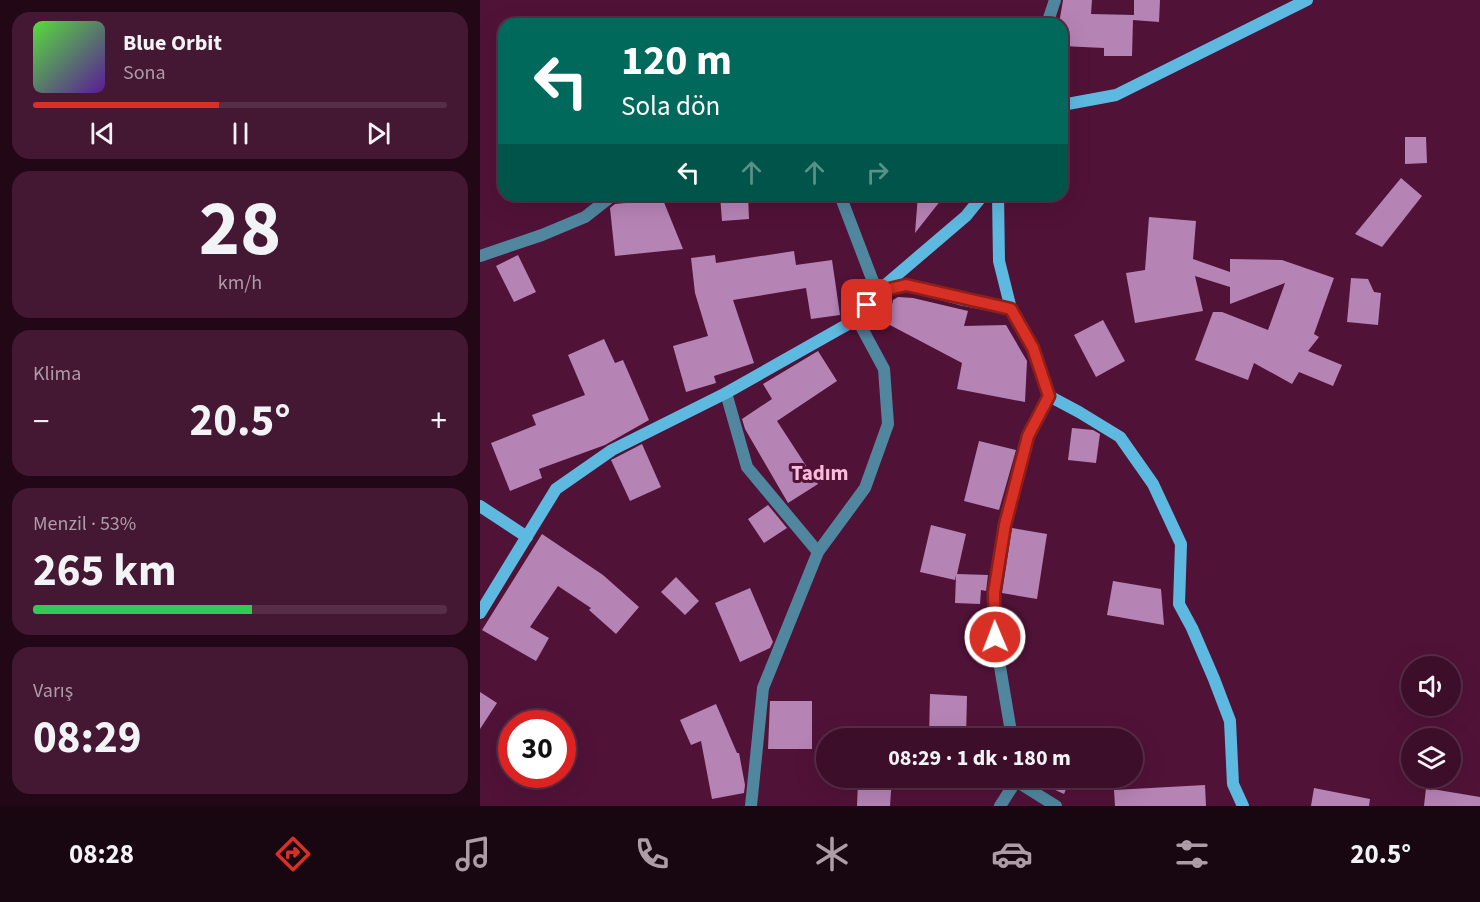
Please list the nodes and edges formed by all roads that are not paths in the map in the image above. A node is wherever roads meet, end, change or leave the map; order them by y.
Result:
1 (1055, 0) edge
2 (1307, 0) edge
3 (1049, 18) edge
4 (1068, 104) edge
5 (605, 201) edge
6 (842, 201) edge
7 (978, 201) edge
8 (998, 201) edge
9 (480, 256) edge
10 (877, 292) junction
11 (1011, 309) junction
12 (857, 319) junction
13 (726, 393) junction
14 (1049, 396) junction
15 (480, 506) edge
16 (527, 537) junction
17 (818, 552) junction
18 (480, 613) edge
19 (1010, 728) edge
20 (1011, 788) edge
21 (1029, 788) edge
22 (751, 806) edge
23 (1000, 806) edge
24 (1056, 806) edge
25 (1243, 806) edge

1 - 3 street
2 - 4 street
5 - 9 street
6 - 10 street
7 - 10 street
8 - 11 street
10 - 11 street
10 - 12 street
11 - 14 street
12 - 13 street
12 - 17 street
13 - 16 street
13 - 17 street
14 - 19 street
14 - 25 street
15 - 16 street
16 - 18 street
17 - 22 street
20 - 23 street
21 - 24 street

